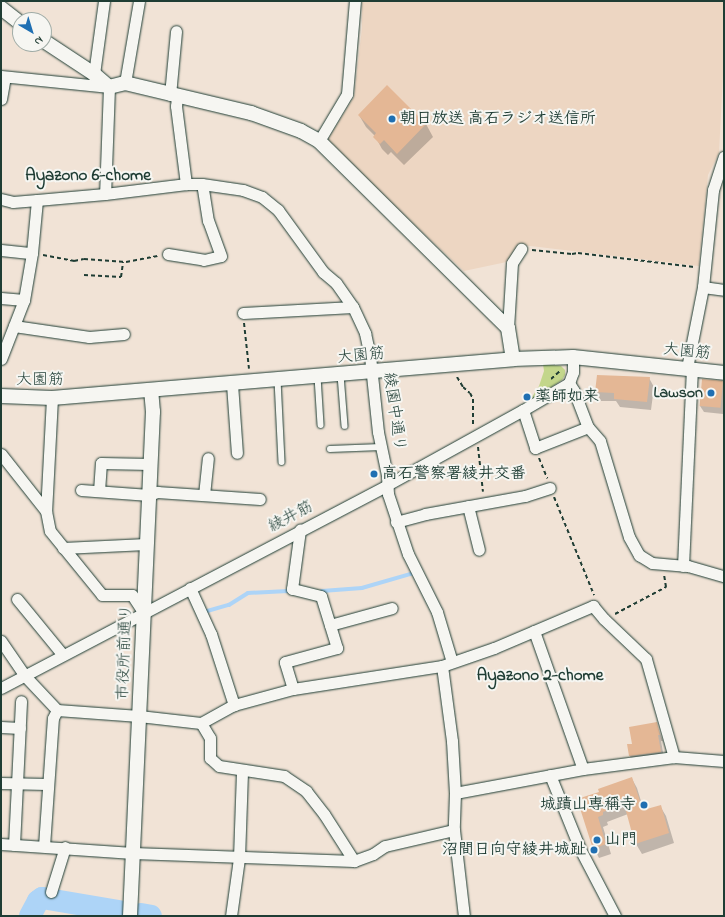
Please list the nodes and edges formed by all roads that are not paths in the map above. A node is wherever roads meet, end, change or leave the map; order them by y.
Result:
1 (104, 1) edge
2 (139, 1) edge
3 (355, 1) edge
4 (1, 8) edge
5 (12, 17) edge
6 (176, 31) dead end
7 (52, 47) edge
8 (94, 74) junction
9 (3, 76) edge
10 (125, 83) junction
11 (109, 87) junction
12 (174, 96) junction
13 (1, 99) edge
14 (319, 141) junction
15 (724, 157) edge
16 (186, 184) junction
17 (202, 184) junction
18 (105, 194) junction
19 (1, 199) edge
20 (37, 200) junction
21 (521, 249) road end
22 (1, 250) edge
23 (32, 253) junction
24 (168, 254) road end
25 (703, 287) junction
26 (724, 290) edge
27 (1, 298) edge
28 (24, 300) junction
29 (353, 307) junction
30 (243, 313) road end
31 (14, 326) junction
32 (508, 328) junction
33 (124, 334) dead end
34 (573, 357) junction
35 (514, 359) junction
36 (1, 360) edge
37 (690, 369) junction
38 (372, 372) junction
39 (724, 373) edge
40 (341, 375) junction
41 (318, 376) junction
42 (278, 380) junction
43 (569, 383) junction
44 (232, 384) junction
45 (151, 390) junction
46 (1, 396) edge
47 (52, 398) junction
48 (523, 410) junction
49 (321, 425) dead end
50 (345, 426) dead end
51 (588, 427) junction
52 (381, 447) junction
53 (330, 449) dead end
54 (237, 453) dead end
55 (1, 454) edge
56 (208, 458) dead end
57 (282, 462) dead end
58 (150, 464) junction
59 (387, 485) junction
60 (550, 488) road end
61 (81, 490) dead end
62 (99, 491) junction
63 (149, 494) junction
64 (204, 495) junction
65 (260, 499) dead end
66 (468, 506) junction
67 (46, 511) junction
68 (396, 522) junction
69 (300, 530) junction
70 (146, 544) junction
71 (63, 548) junction
72 (478, 550) dead end
73 (683, 566) junction
74 (724, 576) edge
75 (190, 588) junction
76 (17, 599) dead end
77 (392, 608) dead end
78 (143, 612) junction
79 (330, 625) junction
80 (534, 631) junction
81 (1, 641) edge
82 (63, 655) junction
83 (447, 664) junction
84 (25, 676) junction
85 (1, 688) edge
86 (293, 689) junction
87 (21, 701) dead end
88 (234, 705) junction
89 (57, 710) junction
90 (139, 716) junction
91 (201, 723) junction
92 (1, 727) edge
93 (20, 728) junction
94 (674, 757) junction
95 (724, 761) edge
96 (583, 769) junction
97 (242, 771) junction
98 (550, 775) junction
99 (1, 783) edge
100 (17, 783) junction
101 (47, 784) junction
102 (455, 794) junction
103 (454, 830) junction
104 (1, 844) edge
105 (14, 845) junction
106 (44, 846) junction
107 (65, 847) junction
108 (133, 853) junction
109 (239, 858) junction
110 (354, 861) junction
111 (51, 892) dead end
112 (130, 916) edge
113 (231, 916) edge
114 (464, 916) edge
115 (615, 916) edge

1 - 8 street
2 - 10 street
3 - 14 street
4 - 5 street
6 - 12 street
7 - 8 street
8 - 11 street
9 - 11 street
9 - 13 street
10 - 11 street
10 - 12 street
11 - 18 street
12 - 14 street
12 - 16 street
14 - 32 street
15 - 25 street
16 - 17 street, 綾園中通り
16 - 18 street, 綾園中通り
17 - 24 street
17 - 29 street, 綾園中通り
18 - 20 street, 綾園中通り
19 - 20 street, 綾園中通り
20 - 23 street
21 - 32 street
22 - 23 street
23 - 28 street
25 - 26 street
25 - 37 street
27 - 28 street
28 - 31 street
29 - 30 street
29 - 38 street, 綾園中通り
31 - 33 street
31 - 36 street
32 - 35 street
34 - 35 street, 大園筋
34 - 37 street, 大園筋
34 - 43 street
35 - 38 street, 大園筋
37 - 39 street, 大園筋
37 - 73 street
38 - 40 street, 大園筋
38 - 52 street, 綾園中通り
40 - 41 street, 大園筋
40 - 50 lane
41 - 42 street, 大園筋
41 - 49 lane
42 - 44 street, 大園筋
42 - 57 lane
43 - 48 street, 綾井筋
43 - 51 street
44 - 45 street, 大園筋
44 - 54 street
45 - 47 street, 大園筋
45 - 58 street, 市役所前通り
46 - 47 street, 大園筋
47 - 67 street
48 - 51 street
48 - 59 street, 綾井筋
51 - 73 street
52 - 53 lane
52 - 59 street, 綾園中通り
55 - 67 street
56 - 64 street
58 - 62 street
58 - 63 street, 市役所前通り
59 - 68 street, 綾園中通り
59 - 69 street, 綾井筋
60 - 66 street
61 - 62 street
62 - 63 street
63 - 64 street
63 - 70 street, 市役所前通り
64 - 65 street
66 - 68 street
66 - 72 street
67 - 71 street
68 - 83 street, 綾園中通り
69 - 75 street, 綾井筋
69 - 79 street
70 - 71 street
70 - 78 street, 市役所前通り
71 - 78 street
73 - 74 street
75 - 78 street, 綾井筋
75 - 88 street
76 - 82 street
77 - 79 street
78 - 82 street, 綾井筋
78 - 90 street, 市役所前通り
79 - 86 street
80 - 83 street
80 - 94 street
80 - 96 street
81 - 84 street
82 - 84 street, 綾井筋
83 - 86 street
83 - 102 street, 綾園中通り
84 - 85 street, 綾井筋
84 - 89 street
86 - 88 street
87 - 93 street
88 - 91 street
89 - 90 street
89 - 101 street
90 - 91 street
90 - 108 street, 市役所前通り
91 - 97 street
92 - 93 street
93 - 100 street
94 - 95 street
94 - 96 street
96 - 98 street
97 - 109 street
97 - 110 street
98 - 102 street
98 - 115 street
99 - 100 street
100 - 101 street
100 - 105 street
101 - 106 street
102 - 103 street, 綾園中通り
103 - 110 street
103 - 114 street, 綾園中通り
104 - 105 street
105 - 106 street
106 - 107 street
107 - 108 street
107 - 111 street
108 - 109 street
108 - 112 street, 市役所前通り
109 - 110 street
109 - 113 street

